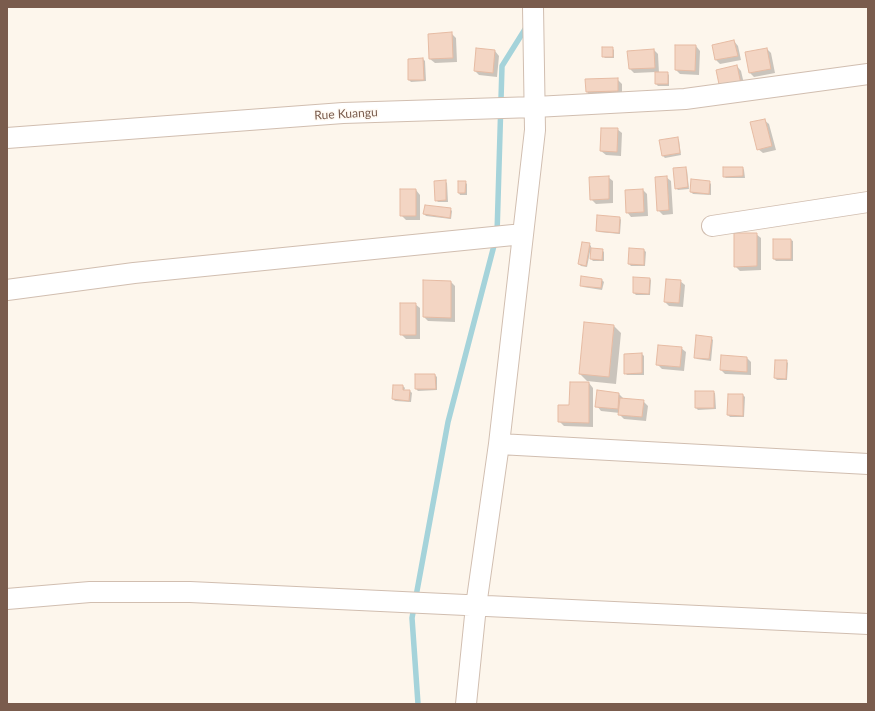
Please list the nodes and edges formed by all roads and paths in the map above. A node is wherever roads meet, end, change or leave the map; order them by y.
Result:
1 (533, 7) edge
2 (868, 74) edge
3 (536, 107) junction
4 (7, 138) edge
5 (868, 202) edge
6 (712, 226) dead end
7 (523, 234) junction
8 (7, 290) edge
9 (499, 444) junction
10 (868, 464) edge
11 (7, 599) edge
12 (476, 606) junction
13 (868, 624) edge
14 (466, 704) edge

1 - 3 street
2 - 3 street, Rue Kuangu
3 - 4 street, Rue Kuangu
3 - 7 street
5 - 6 street
7 - 8 street
7 - 9 street
9 - 10 street
9 - 12 street
11 - 12 street
12 - 13 street
12 - 14 street

